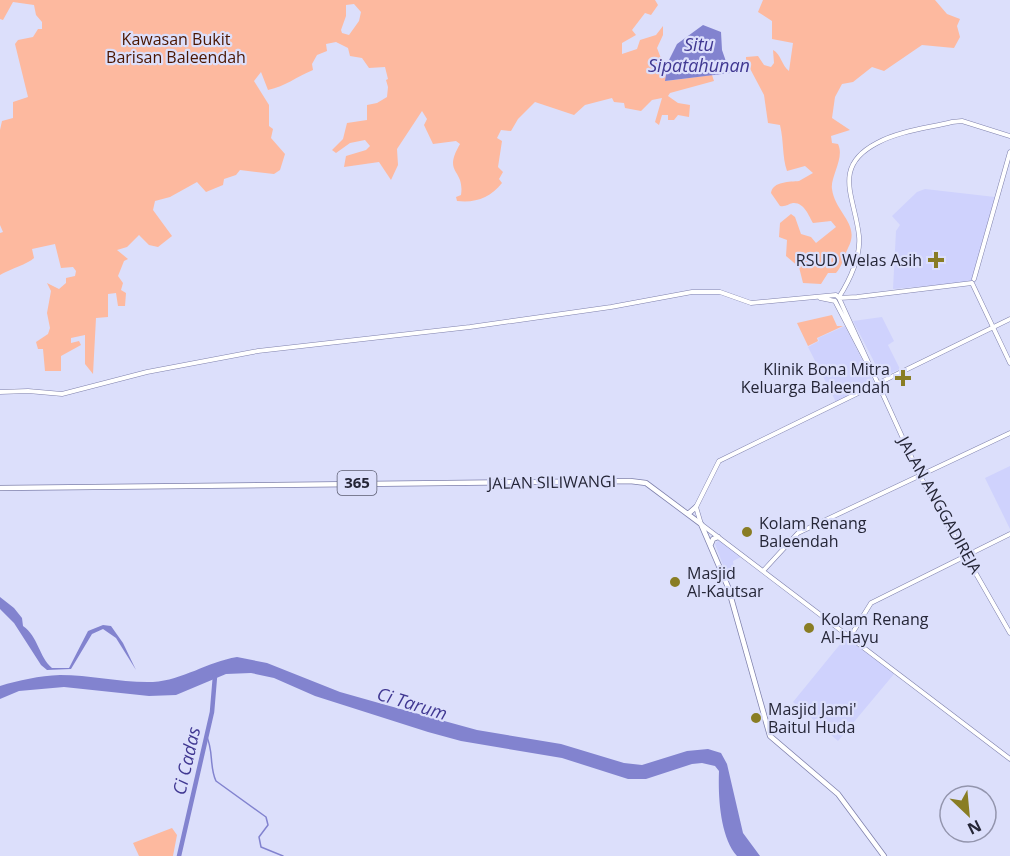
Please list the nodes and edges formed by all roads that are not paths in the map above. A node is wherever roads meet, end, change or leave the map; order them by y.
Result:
1 (1010, 136) edge
2 (1010, 152) edge
3 (973, 281) junction
4 (837, 298) junction
5 (1010, 319) edge
6 (993, 327) junction
7 (1010, 363) edge
8 (878, 384) junction
9 (0, 392) edge
10 (1010, 433) edge
11 (920, 476) junction
12 (0, 488) edge
13 (696, 507) junction
14 (688, 514) junction
15 (701, 524) junction
16 (1010, 534) edge
17 (718, 537) junction
18 (711, 545) junction
19 (966, 555) junction
20 (763, 571) junction
21 (1010, 633) edge
22 (850, 637) junction
23 (1010, 759) edge
24 (884, 856) edge

1 - 4 main road
2 - 3 main road
3 - 4 main road
3 - 6 main road
4 - 8 main road, JALAN ANGGADIREJA
4 - 9 main road
5 - 6 main road
6 - 7 main road
6 - 8 main road
8 - 11 main road, JALAN ANGGADIREJA
8 - 13 main road
10 - 11 main road
11 - 19 main road, JALAN ANGGADIREJA
11 - 20 main road
12 - 14 main road, JALAN SILIWANGI / 365
13 - 14 main road
13 - 15 main road
14 - 15 main road, JALAN SILIWANGI / 365
15 - 17 main road, JALAN SILIWANGI
15 - 18 main road, 365
16 - 19 main road
17 - 18 main road
17 - 20 main road, JALAN SILIWANGI
18 - 24 main road, 365
19 - 21 main road, JALAN ANGGADIREJA
19 - 22 main road
20 - 22 main road, JALAN SILIWANGI
22 - 23 main road, JALAN SILIWANGI

